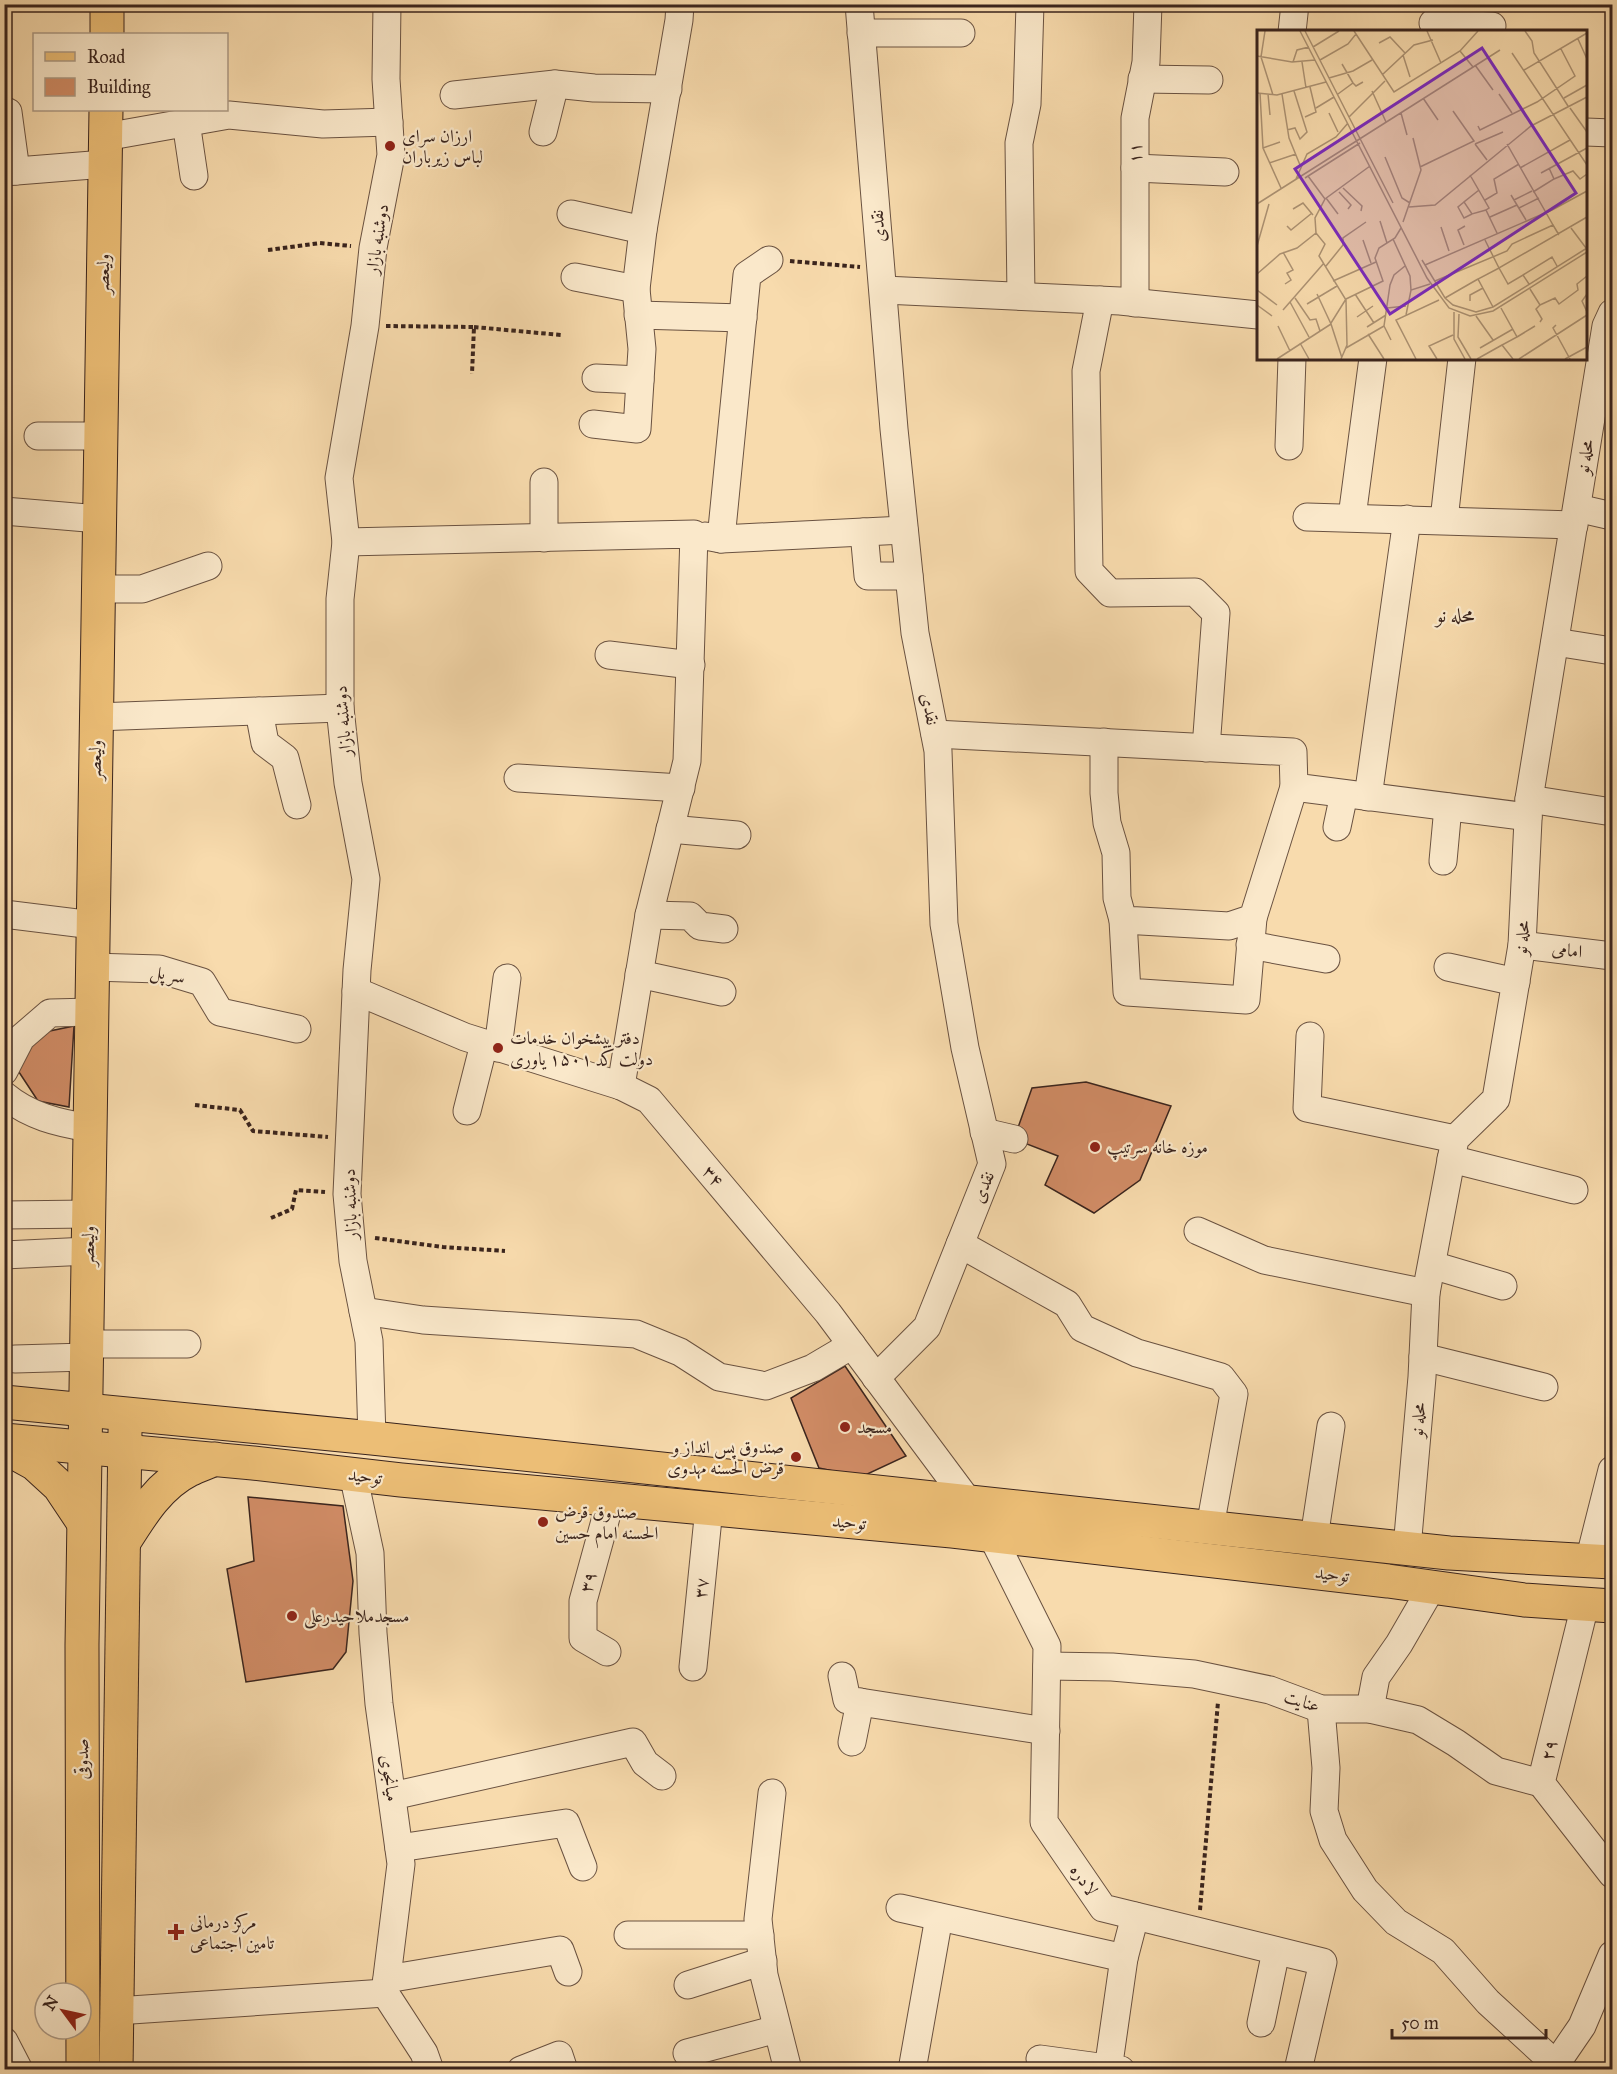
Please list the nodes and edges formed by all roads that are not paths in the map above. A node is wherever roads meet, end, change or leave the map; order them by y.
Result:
1 (107, 4) edge
2 (387, 4) edge
3 (680, 4) edge
4 (859, 4) edge
5 (1030, 4) edge
6 (1148, 4) edge
7 (1295, 4) edge
8 (1433, 20) edge
9 (1492, 26) dead end
10 (1292, 30) edge
11 (107, 33) edge
12 (861, 33) junction
13 (961, 33) dead end
14 (1142, 79) junction
15 (1209, 80) dead end
16 (555, 84) junction
17 (668, 89) junction
18 (454, 94) dead end
19 (8, 112) dead end
20 (202, 117) edge
21 (389, 122) junction
22 (543, 132) dead end
23 (1587, 132) edge
24 (1612, 133) edge
25 (105, 137) edge
26 (1135, 168) junction
27 (10, 172) edge
28 (1225, 172) dead end
29 (194, 176) dead end
30 (572, 214) dead end
31 (643, 230) junction
32 (770, 260) road end
33 (574, 277) dead end
34 (883, 280) junction
35 (1021, 296) junction
36 (1100, 300) junction
37 (637, 302) junction
38 (1135, 303) junction
39 (1257, 315) edge
40 (742, 318) junction
41 (1604, 323) edge
42 (1292, 360) edge
43 (1373, 360) edge
44 (1462, 360) edge
45 (596, 378) dead end
46 (640, 380) junction
47 (592, 424) dead end
48 (38, 436) dead end
49 (100, 436) junction
50 (1289, 446) dead end
51 (544, 482) dead end
52 (4, 511) edge
53 (1575, 516) junction
54 (1612, 516) edge
55 (1307, 517) dead end
56 (1352, 517) junction
57 (99, 519) junction
58 (1407, 519) junction
59 (1444, 520) junction
60 (904, 530) junction
61 (864, 532) junction
62 (694, 534) junction
63 (544, 537) junction
64 (721, 539) junction
65 (346, 542) junction
66 (208, 566) dead end
67 (909, 576) junction
68 (98, 589) junction
69 (1555, 642) junction
70 (1612, 651) edge
71 (609, 655) dead end
72 (691, 664) junction
73 (340, 708) junction
74 (259, 711) junction
75 (96, 717) junction
76 (935, 734) junction
77 (1104, 742) junction
78 (1206, 747) junction
79 (518, 778) dead end
80 (1294, 787) junction
81 (681, 788) junction
82 (1356, 795) junction
83 (297, 805) dead end
84 (1448, 807) junction
85 (1529, 808) junction
86 (1612, 812) edge
87 (1337, 827) dead end
88 (670, 829) junction
89 (736, 836) dead end
90 (1443, 861) dead end
91 (4, 914) edge
92 (649, 915) junction
93 (1253, 918) junction
94 (1123, 920) junction
95 (93, 925) junction
96 (724, 929) dead end
97 (1250, 945) junction
98 (1522, 945) junction
99 (1612, 956) edge
100 (1326, 959) dead end
101 (92, 967) junction
102 (1448, 967) dead end
103 (639, 974) junction
104 (507, 978) dead end
105 (1516, 982) junction
106 (356, 991) junction
107 (722, 992) dead end
108 (92, 1012) junction
109 (297, 1029) dead end
110 (1310, 1036) dead end
111 (491, 1046) junction
112 (4, 1071) edge
113 (621, 1086) junction
114 (4, 1095) edge
115 (467, 1111) dead end
116 (90, 1128) junction
117 (984, 1132) junction
118 (1014, 1139) dead end
119 (1453, 1149) junction
120 (1574, 1190) dead end
121 (88, 1214) junction
122 (4, 1215) edge
123 (1198, 1231) dead end
124 (960, 1244) junction
125 (88, 1251) junction
126 (4, 1255) edge
127 (1432, 1264) junction
128 (1503, 1286) dead end
129 (1426, 1293) junction
130 (363, 1311) junction
131 (187, 1344) dead end
132 (852, 1345) junction
133 (86, 1350) junction
134 (1423, 1357) junction
135 (15, 1359) dead end
136 (876, 1378) junction
137 (1544, 1387) dead end
138 (4, 1402) edge
139 (85, 1410) junction
140 (125, 1414) junction
141 (1331, 1426) dead end
142 (372, 1438) junction
143 (4, 1440) edge
144 (4, 1447) edge
145 (84, 1448) junction
146 (124, 1451) junction
147 (215, 1460) junction
148 (1612, 1470) edge
149 (353, 1474) junction
150 (611, 1499) junction
151 (968, 1502) junction
152 (709, 1508) junction
153 (1138, 1520) junction
154 (83, 1522) junction
155 (1210, 1527) junction
156 (992, 1536) junction
157 (1314, 1538) junction
158 (123, 1542) junction
159 (1407, 1548) junction
160 (1134, 1551) junction
161 (1601, 1562) edge
162 (1432, 1587) junction
163 (1599, 1606) edge
164 (607, 1652) dead end
165 (1047, 1666) junction
166 (693, 1667) dead end
167 (842, 1676) dead end
168 (82, 1690) junction
169 (121, 1692) junction
170 (860, 1702) junction
171 (1321, 1709) junction
172 (1370, 1709) junction
173 (1046, 1731) junction
174 (852, 1742) dead end
175 (662, 1776) dead end
176 (1541, 1783) junction
177 (772, 1793) dead end
178 (392, 1796) junction
179 (399, 1848) junction
180 (583, 1867) dead end
181 (1612, 1874) edge
182 (900, 1908) dead end
183 (1135, 1916) junction
184 (939, 1917) junction
185 (628, 1935) dead end
186 (761, 1948) junction
187 (1276, 1951) junction
188 (1612, 1955) edge
189 (1124, 1958) junction
190 (568, 1972) dead end
191 (386, 1986) junction
192 (688, 1986) dead end
193 (116, 2011) junction
194 (1261, 2023) dead end
195 (777, 2029) junction
196 (4, 2041) edge
197 (687, 2053) dead end
198 (1040, 2059) dead end
199 (1559, 2067) edge
200 (1112, 2069) edge
201 (19, 2070) edge
202 (83, 2070) edge
203 (116, 2070) edge
204 (430, 2070) edge
205 (521, 2070) edge
206 (564, 2070) edge
207 (788, 2070) edge
208 (912, 2070) edge
209 (1298, 2070) edge

1 - 11 main road
2 - 21 street, دوشنبه بازار
3 - 17 street
4 - 12 street, نقدی
5 - 35 street
6 - 14 street, ۱۱
7 - 10 street
8 - 9 street
12 - 13 street
12 - 34 street, نقدی
14 - 15 street
14 - 26 street, ۱۱
16 - 17 street
16 - 18 street
16 - 22 street
17 - 31 street
19 - 27 street
20 - 21 street
20 - 25 street
20 - 29 street
21 - 65 street, دوشنبه بازار
23 - 24 street
25 - 27 street
25 - 49 main road, ولیعصر
26 - 28 street
26 - 38 street, ۱۱
30 - 31 street
31 - 37 street
32 - 40 street
33 - 37 street
34 - 35 street
34 - 60 street, نقدی
35 - 36 street
36 - 38 street
36 - 78 street
37 - 40 street
37 - 46 street
38 - 39 street
40 - 64 street
41 - 53 street, محله نو
42 - 50 street
43 - 56 street
44 - 59 street
45 - 46 street
46 - 47 street
48 - 49 street
49 - 57 main road, ولیعصر
51 - 63 street
52 - 57 street
53 - 54 street
53 - 59 street
53 - 69 street, محله نو
55 - 56 street
56 - 58 street
57 - 68 main road, ولیعصر
58 - 59 street
58 - 82 street
60 - 61 street
60 - 67 street, نقدی
61 - 64 street
61 - 67 street
62 - 63 street
62 - 64 street
62 - 72 street
63 - 65 street
65 - 73 street, دوشنبه بازار
66 - 68 street
67 - 76 street, نقدی
68 - 75 main road, ولیعصر
69 - 70 street
69 - 85 street, محله نو
71 - 72 street
72 - 81 street
73 - 74 street
73 - 106 street, دوشنبه بازار
74 - 75 street
74 - 83 street
75 - 95 main road, ولیعصر
76 - 77 street
76 - 117 street, نقدی
77 - 78 street
77 - 94 street
78 - 80 street
79 - 81 street
80 - 82 street
80 - 93 street
81 - 88 street
82 - 84 street
82 - 87 street
84 - 85 street
84 - 90 street
85 - 86 street
85 - 98 street, محله نو
88 - 89 street
88 - 92 street
91 - 95 street
92 - 96 street
92 - 103 street
93 - 94 street
93 - 97 street
94 - 97 street
95 - 101 main road, ولیعصر
97 - 100 street
98 - 99 street, امامی
98 - 105 street, محله نو
101 - 108 main road, ولیعصر
101 - 109 street, سر پل
102 - 105 street
103 - 107 street
103 - 113 street
104 - 111 street
105 - 119 street, محله نو
106 - 111 street, ۳۴
106 - 130 street, دوشنبه بازار
108 - 112 street
108 - 116 main road, ولیعصر
110 - 119 street
111 - 113 street, ۳۴
111 - 115 street
113 - 132 street, ۳۴
114 - 116 street
116 - 121 main road, ولیعصر
117 - 118 street
117 - 124 street, نقدی
119 - 120 street
119 - 127 street, محله نو
121 - 122 street
121 - 125 main road, ولیعصر
123 - 129 street
124 - 136 street, نقدی
124 - 155 street
125 - 126 street
125 - 133 main road, ولیعصر
127 - 128 street
127 - 129 street, محله نو
129 - 134 street, محله نو
130 - 132 street
130 - 142 street, دوشنبه بازار
131 - 133 street
132 - 136 street, ۳۴
133 - 135 street
133 - 139 main road, ولیعصر
134 - 137 street
134 - 159 street, محله نو
136 - 151 street, ۳۴
138 - 139 main road, توحید
139 - 140 main road, توحید
139 - 145 main road, ولیعصر
140 - 142 main road, توحید
140 - 146 main road
141 - 157 street
142 - 151 main road, توحید
143 - 145 main road, توحید
144 - 154 main road
145 - 146 main road, توحید
145 - 154 main road, صدوقی
146 - 147 main road, توحید
146 - 158 main road
147 - 149 main road, توحید
147 - 158 main road
148 - 161 street
149 - 150 main road, توحید
149 - 178 street, میانجوی
150 - 152 main road, توحید
150 - 164 street, ۳۹
151 - 153 main road, توحید
152 - 156 main road, توحید
152 - 166 street, ۳۷
153 - 155 main road, توحید
153 - 160 main road
154 - 168 main road, صدوقی
155 - 157 main road, توحید
156 - 160 main road, توحید
156 - 165 street, لادره
157 - 159 main road, توحید
158 - 169 main road
159 - 161 main road, توحید
160 - 162 main road, توحید
162 - 163 main road, توحید
162 - 172 street
163 - 176 street, ۲۹
165 - 171 street, عنایت
165 - 173 street, لادره
167 - 170 street
168 - 169 main road
168 - 202 main road, صدوقی
169 - 193 main road
170 - 173 street
170 - 174 street
171 - 172 street, عنایت
171 - 199 street
172 - 176 street, عنایت
173 - 183 street, لادره
175 - 178 street
176 - 181 street, ۲۹
177 - 186 street
178 - 179 street, میانجوی
179 - 180 street
179 - 191 street, میانجوی
182 - 184 street
183 - 187 street, لادره
183 - 189 street
184 - 189 street
184 - 208 street
185 - 186 street
186 - 192 street
186 - 195 street
187 - 194 street
187 - 209 street, لادره
188 - 199 street
189 - 200 street
190 - 191 street
191 - 193 street
191 - 204 street
193 - 203 main road
195 - 197 street
195 - 207 street
196 - 201 street
198 - 200 street
205 - 206 street

